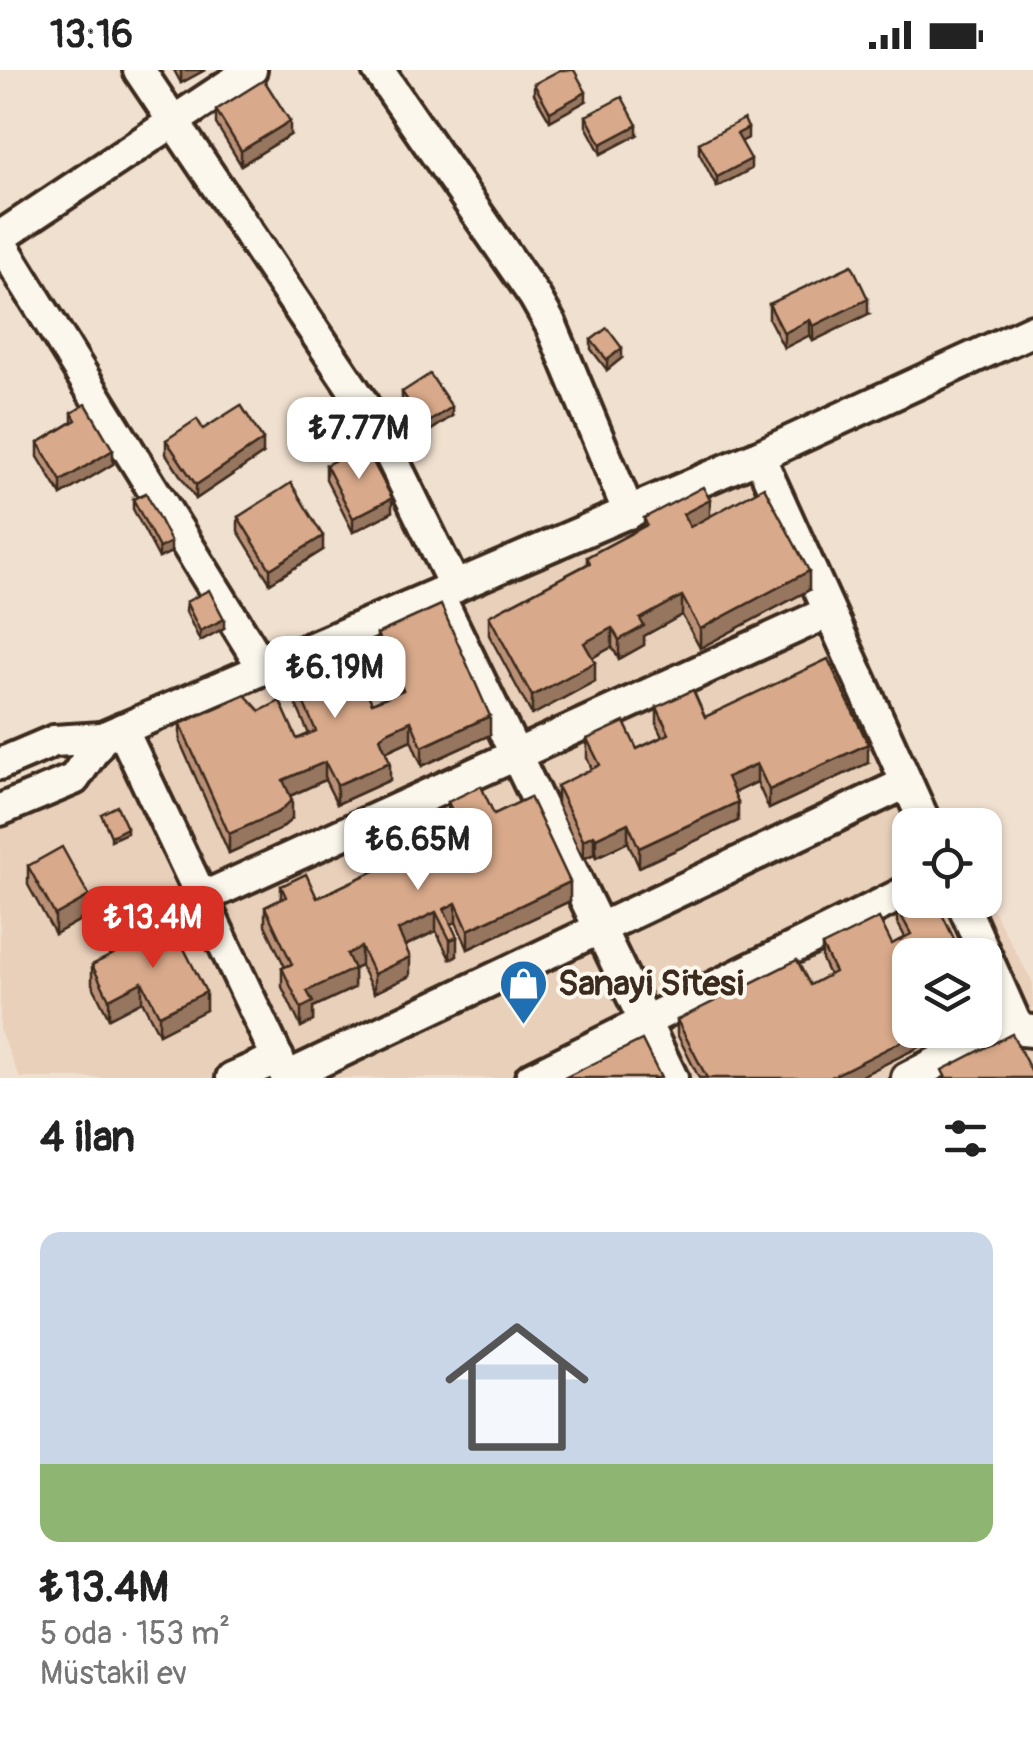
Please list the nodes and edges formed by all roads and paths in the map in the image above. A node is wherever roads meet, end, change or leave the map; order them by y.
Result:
1 (139, 70) edge
2 (251, 70) edge
3 (378, 70) edge
4 (175, 121) junction
5 (0, 239) edge
6 (1033, 330) edge
7 (759, 456) junction
8 (629, 514) junction
9 (446, 590) junction
10 (829, 612) junction
11 (264, 669) junction
12 (112, 733) junction
13 (516, 755) junction
14 (0, 764) edge
15 (906, 782) junction
16 (918, 808) edge
17 (0, 810) edge
18 (202, 898) junction
19 (892, 899) edge
20 (970, 918) edge
21 (599, 929) junction
22 (644, 1022) junction
23 (1024, 1026) edge
24 (284, 1071) edge
25 (232, 1078) edge
26 (531, 1078) edge
27 (672, 1078) edge
28 (906, 1078) edge

1 - 4 street
2 - 4 street
3 - 8 street
4 - 5 street
4 - 9 street
5 - 11 street
6 - 7 street
7 - 8 street
7 - 10 street
8 - 9 street
9 - 11 street
9 - 13 street
10 - 13 street
10 - 15 street
11 - 12 street
12 - 14 street
12 - 17 street
12 - 18 street
13 - 18 street
13 - 21 street
15 - 16 street
15 - 21 street
18 - 24 street
19 - 22 street
20 - 23 street
21 - 22 street
21 - 24 street
22 - 26 street
22 - 27 street
23 - 28 street
24 - 25 street

